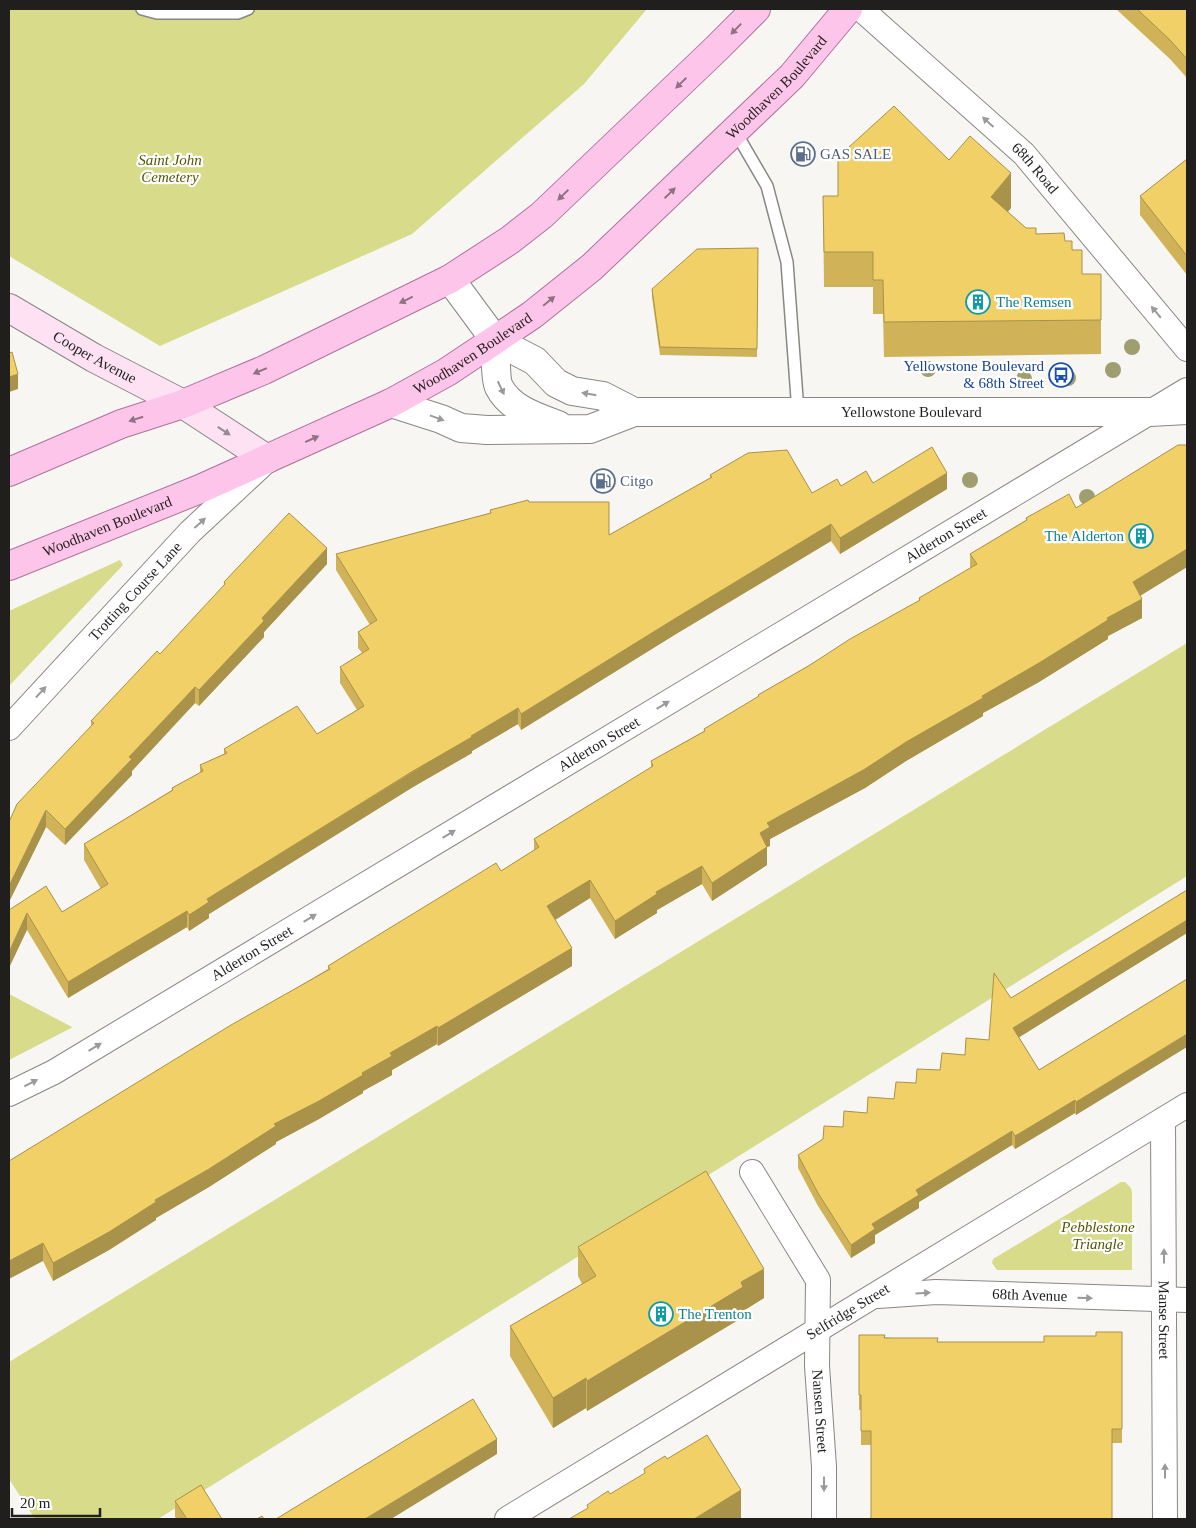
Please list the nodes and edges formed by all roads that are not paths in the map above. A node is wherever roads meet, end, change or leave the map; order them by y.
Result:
1 (142, 9) edge
2 (248, 9) edge
3 (756, 9) edge
4 (848, 9) edge
5 (861, 9) edge
6 (735, 130) junction
7 (450, 279) junction
8 (9, 308) edge
9 (496, 340) junction
10 (1187, 349) edge
11 (1187, 390) edge
12 (391, 403) junction
13 (183, 404) junction
14 (1187, 410) edge
15 (634, 412) junction
16 (798, 412) junction
17 (1150, 412) junction
18 (571, 430) junction
19 (267, 459) junction
20 (9, 472) edge
21 (9, 566) edge
22 (9, 728) edge
23 (9, 1094) edge
24 (1187, 1105) edge
25 (1163, 1120) junction
26 (752, 1172) dead end
27 (874, 1296) junction
28 (1164, 1300) junction
29 (1187, 1300) edge
30 (817, 1330) junction
31 (507, 1519) edge
32 (824, 1519) edge
33 (1166, 1519) edge

1 - 2 lane
3 -> 7 main road
4 - 6 main road, Woodhaven Boulevard
10 -> 5 street, 68th Road
9 -> 6 main road, Woodhaven Boulevard
6 - 16 lane
7 - 9 street, Yellowstone Boulevard
7 -> 13 main road
8 - 13 main road, Cooper Avenue
9 - 12 main road, Woodhaven Boulevard
15 -> 9 street, Yellowstone Boulevard
9 -> 18 street, Yellowstone Boulevard
11 - 17 street, Alderton Street
12 -> 18 street, Yellowstone Boulevard
19 -> 12 main road, Woodhaven Boulevard
13 -> 19 main road, Cooper Avenue
13 -> 20 main road
14 - 17 street, Yellowstone Boulevard
15 - 16 street, Yellowstone Boulevard
15 - 18 street, Yellowstone Boulevard
16 - 17 street, Yellowstone Boulevard
23 -> 17 street, Alderton Street
19 - 21 main road, Woodhaven Boulevard
22 -> 19 street, Trotting Course Lane
24 - 25 street, Selfridge Street
25 - 27 street, Selfridge Street
28 -> 25 street, Manse Street
26 - 30 street, Nansen Street
27 -> 28 street, 68th Avenue
27 - 30 street, Selfridge Street
28 - 29 street, 68th Avenue
33 -> 28 street, Manse Street
30 - 31 street, Selfridge Street
30 -> 32 street, Nansen Street

